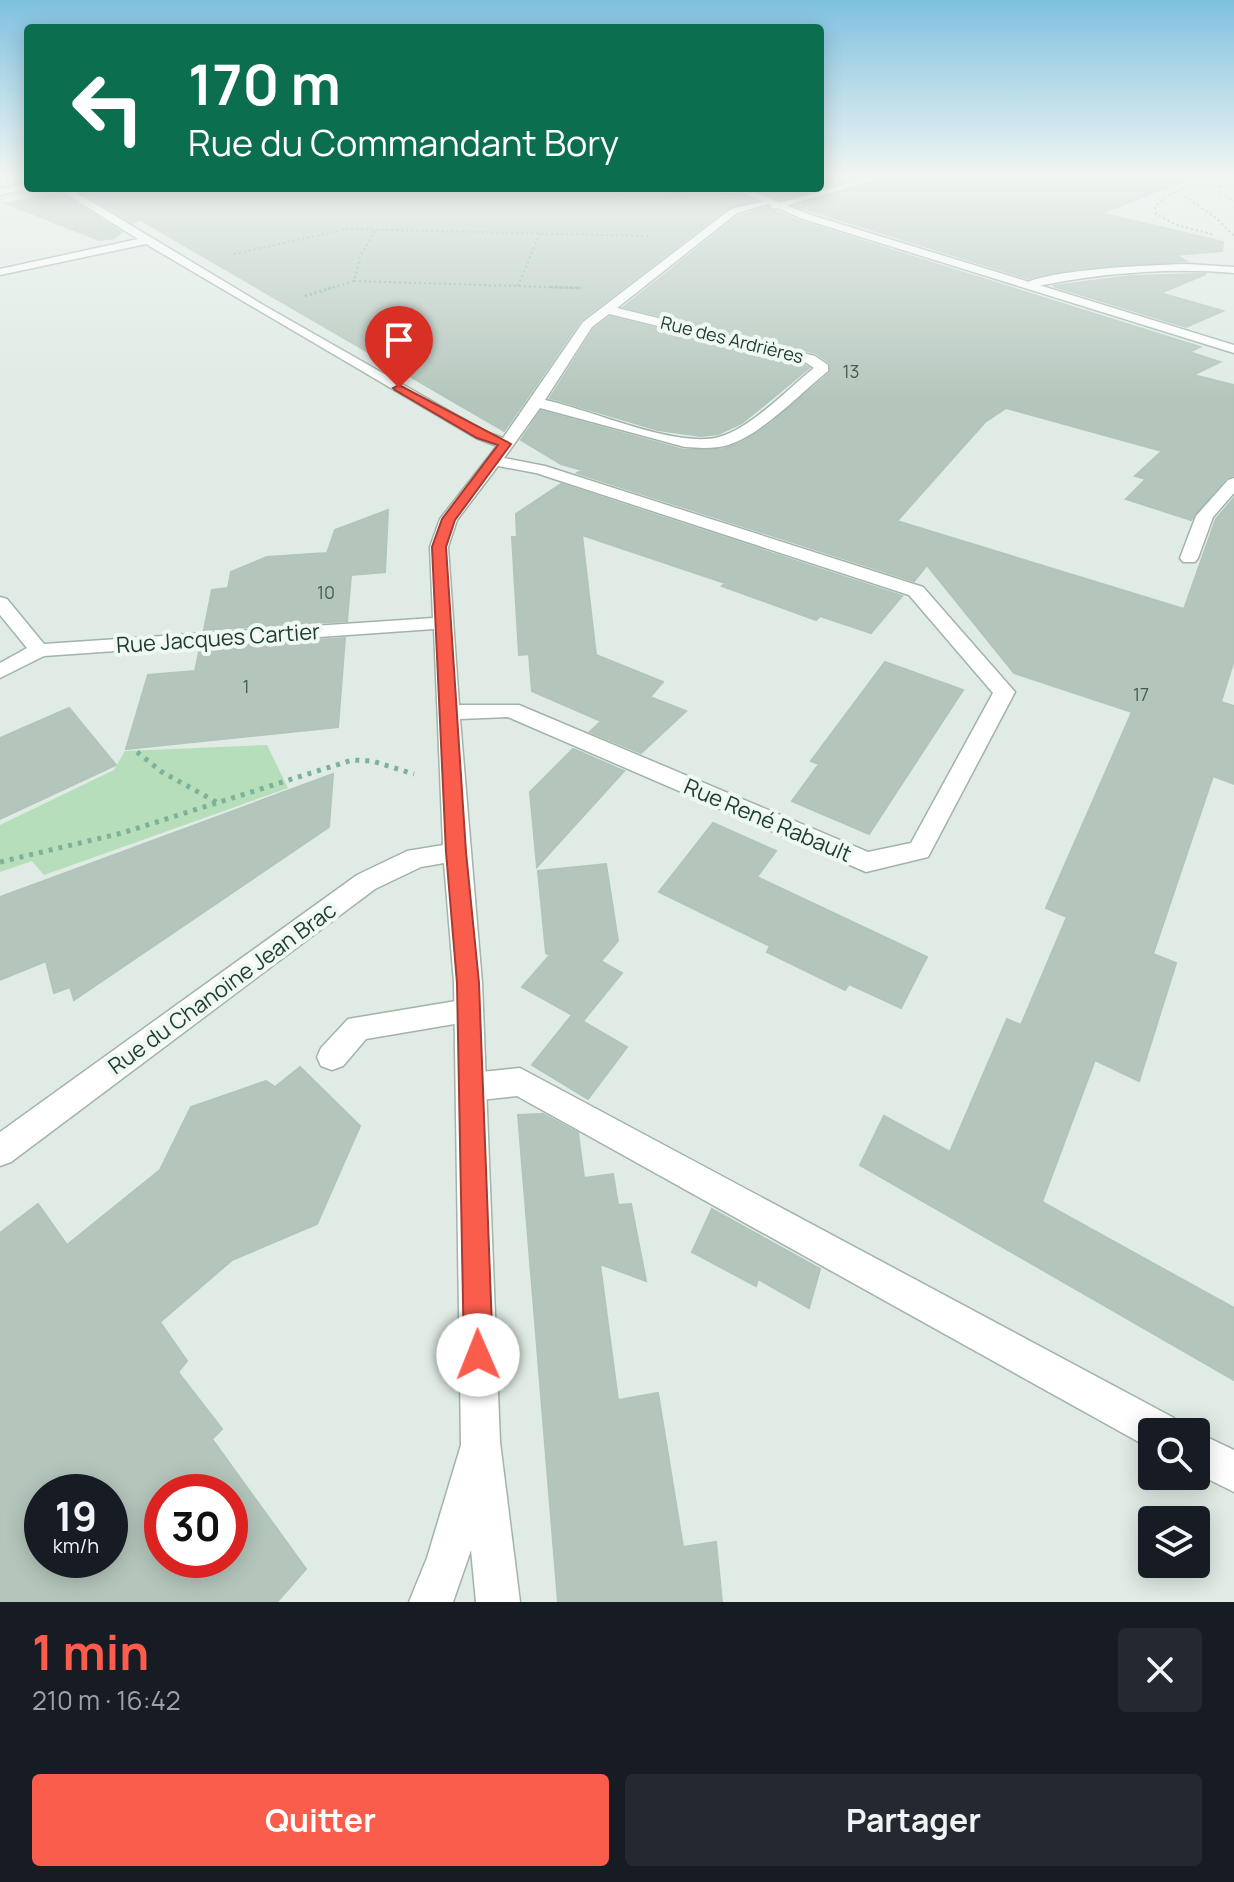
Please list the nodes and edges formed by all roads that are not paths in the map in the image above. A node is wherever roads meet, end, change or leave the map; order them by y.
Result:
1 (98, 251) edge
2 (166, 251) edge
3 (682, 251) edge
4 (919, 251) edge
5 (1234, 270) edge
6 (0, 272) edge
7 (1028, 285) junction
8 (606, 309) junction
9 (1234, 349) edge
10 (534, 402) junction
11 (498, 452) junction
12 (1234, 483) edge
13 (1189, 558) dead end
14 (0, 603) edge
15 (441, 623) junction
16 (39, 650) junction
17 (0, 672) edge
18 (448, 712) junction
19 (456, 852) junction
20 (468, 1011) junction
21 (332, 1057) dead end
22 (472, 1087) junction
23 (0, 1151) edge
24 (1138, 1420) edge
25 (480, 1442) junction
26 (1210, 1459) edge
27 (1234, 1472) edge
28 (431, 1602) edge
29 (498, 1602) edge

1 - 6 street
2 - 11 street
3 - 8 street
4 - 7 street
5 - 7 street
7 - 9 street
8 - 10 street
8 - 10 street, Rue des Ardrières
10 - 11 street
11 - 15 street
11 - 18 street, Rue René Rabault
12 - 13 street
14 - 16 street
15 - 16 street, Rue Jacques Cartier
15 - 18 street
16 - 17 street, Rue Jacques Cartier
18 - 19 street
19 - 20 street
19 - 23 street, Rue du Chanoine Jean Brac
20 - 21 street
20 - 22 street
22 - 24 street
22 - 25 street
25 - 28 street
25 - 29 street
26 - 27 street

